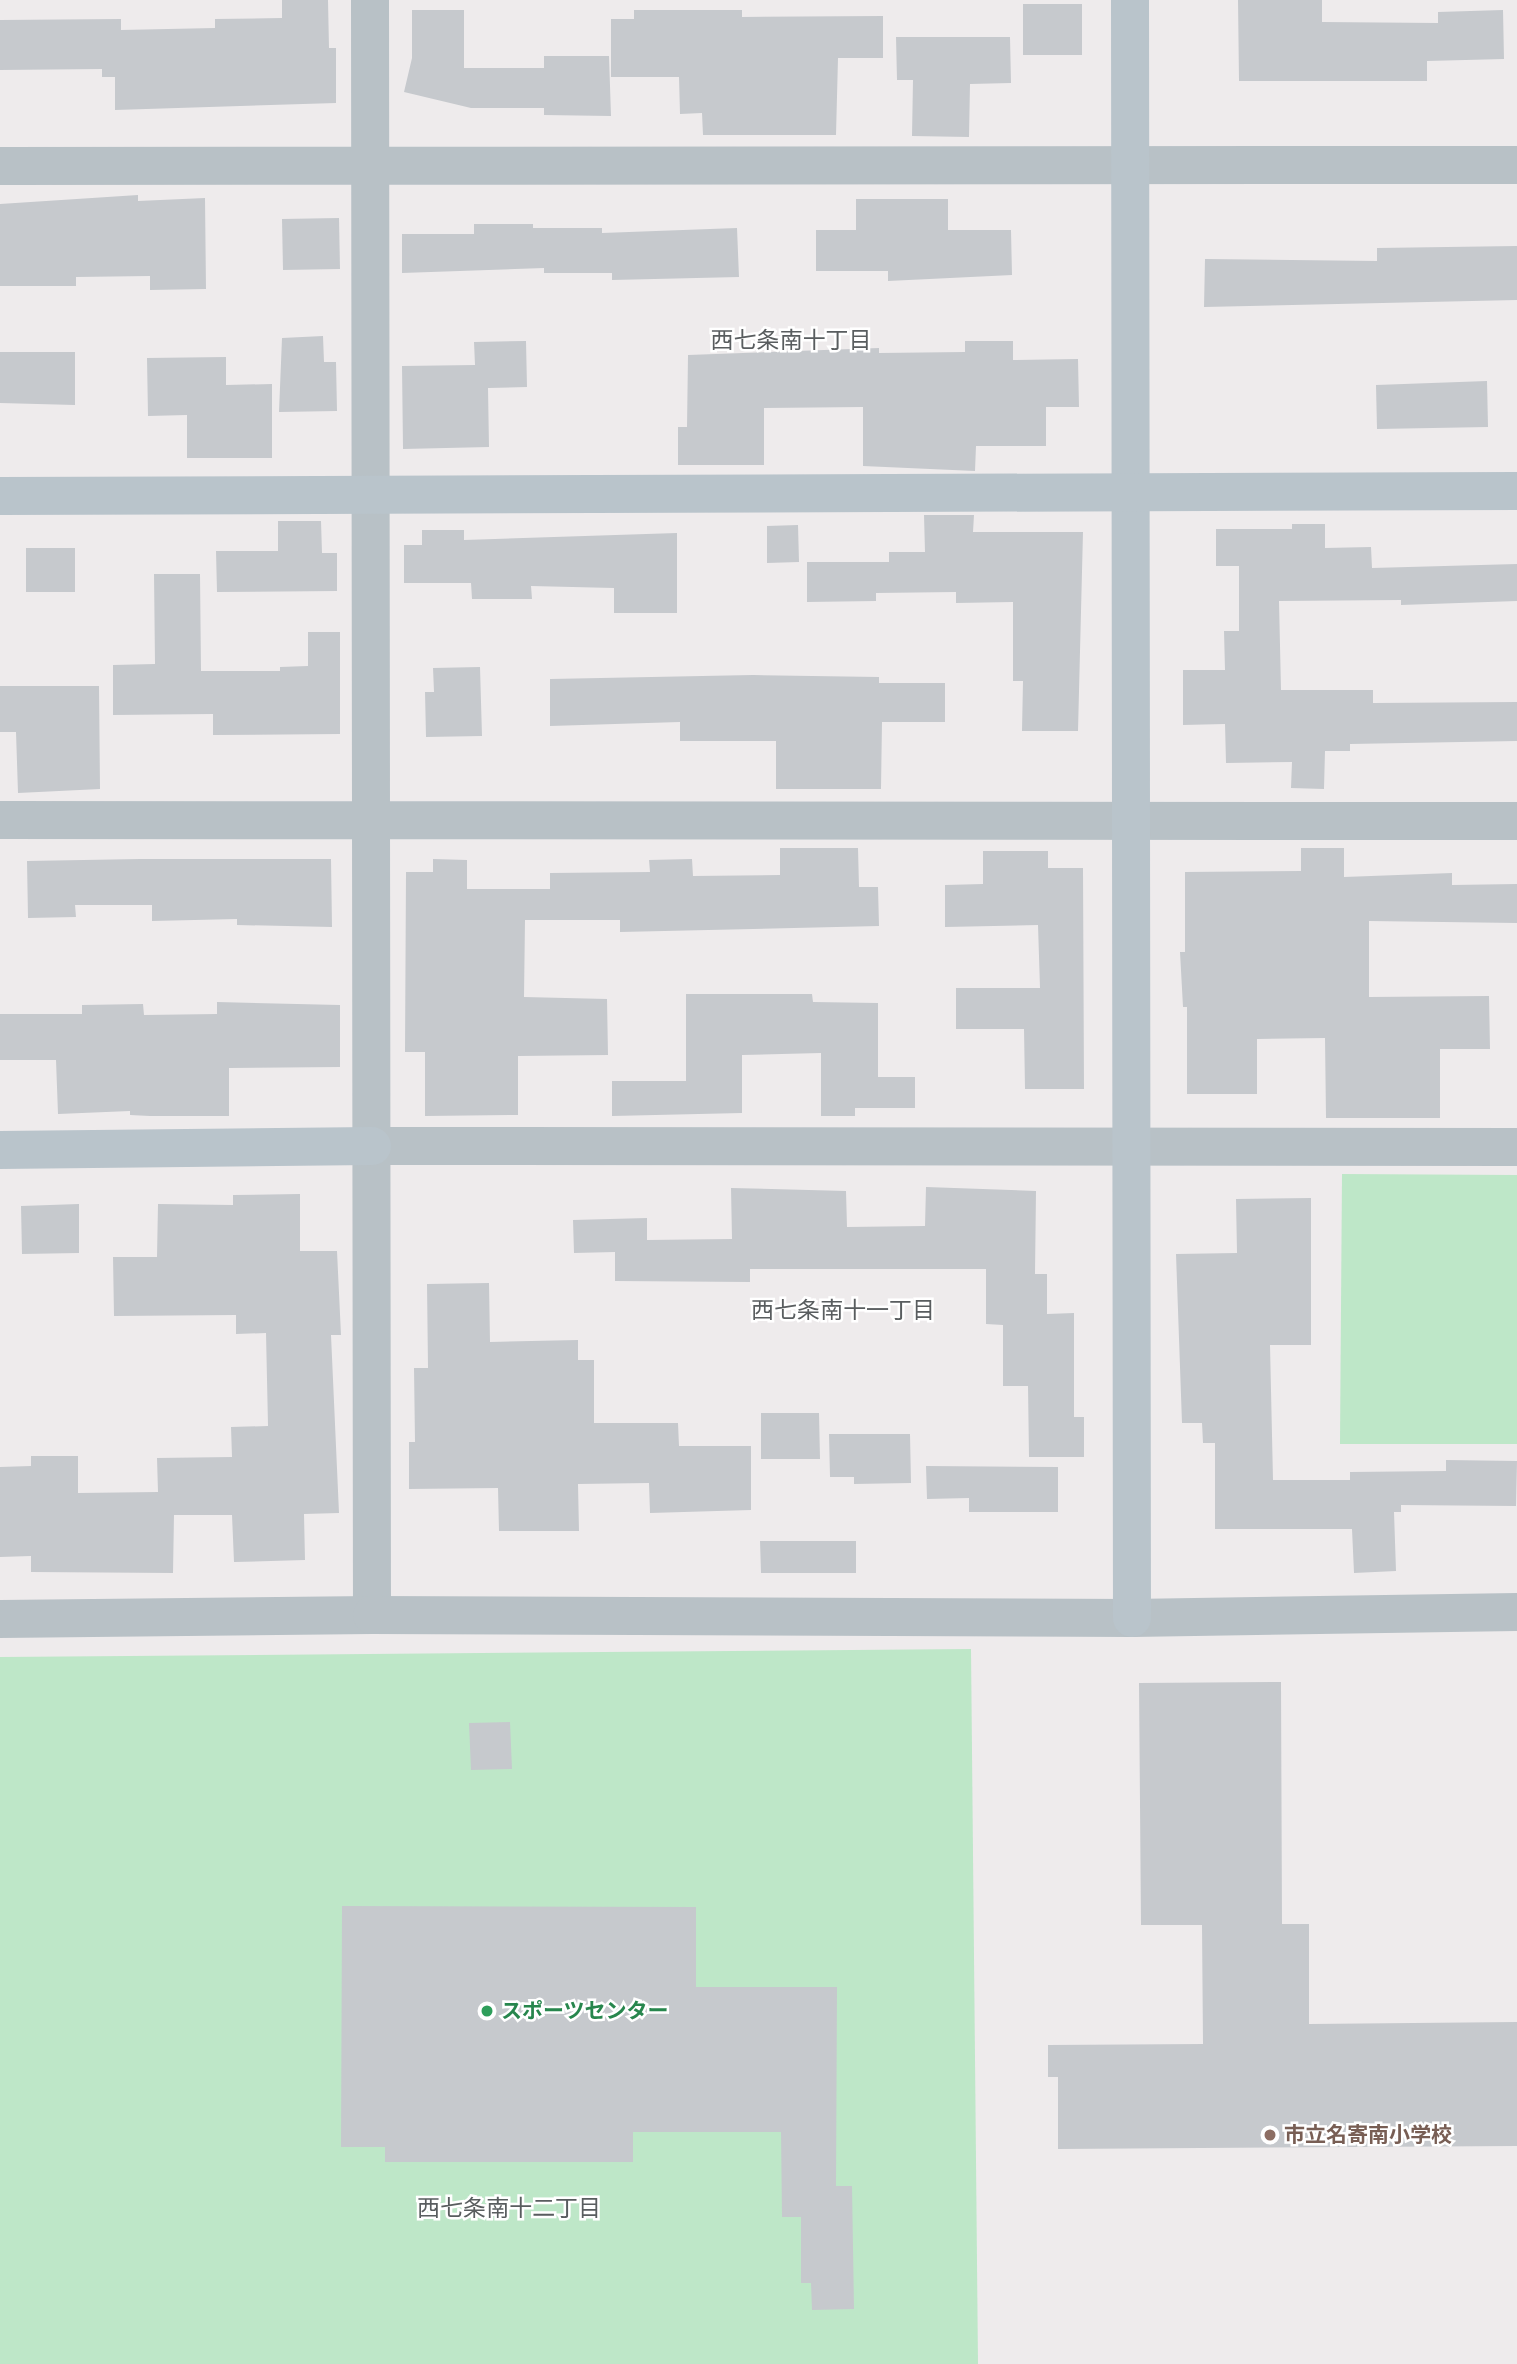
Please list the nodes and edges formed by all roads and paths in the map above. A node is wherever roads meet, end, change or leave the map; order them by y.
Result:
1 (370, 0) edge
2 (1130, 0) edge
3 (368, 163) junction
4 (1517, 164) edge
5 (0, 166) edge
6 (1130, 166) junction
7 (1517, 491) edge
8 (1131, 493) junction
9 (0, 496) edge
10 (368, 496) junction
11 (368, 817) junction
12 (1128, 819) junction
13 (0, 820) edge
14 (1517, 821) edge
15 (372, 1146) junction
16 (1131, 1146) junction
17 (1517, 1147) edge
18 (0, 1150) edge
19 (1517, 1612) edge
20 (372, 1615) junction
21 (1132, 1618) junction
22 (0, 1619) edge

1 - 3 street
2 - 6 street
3 - 5 street
3 - 6 street
3 - 10 street
4 - 6 street
6 - 8 street
7 - 8 street
8 - 10 street
8 - 12 street
9 - 10 street
10 - 11 street
11 - 12 street
11 - 13 street
11 - 15 street
12 - 14 street
12 - 16 street
15 - 16 street
15 - 18 street
15 - 20 street
16 - 17 street
16 - 21 street
19 - 21 street
20 - 21 street
20 - 22 street

